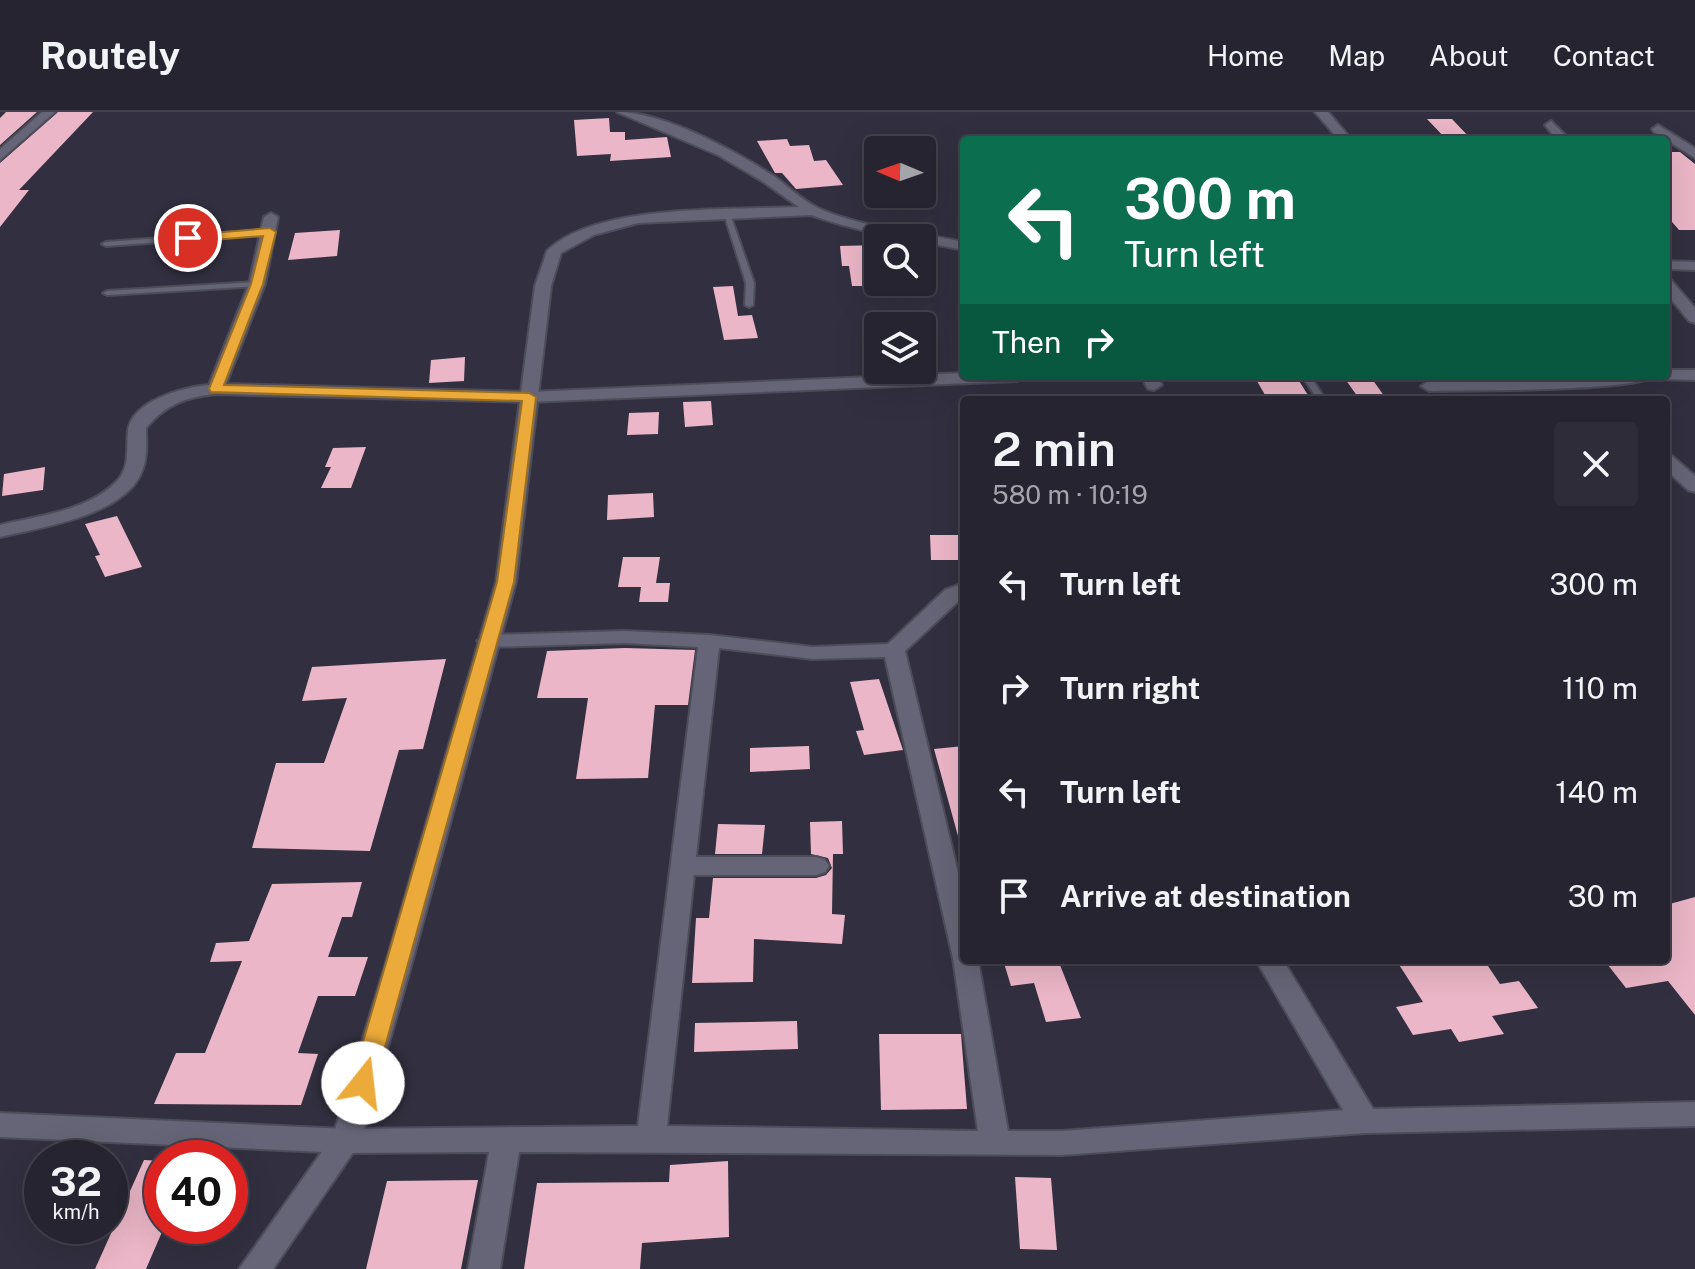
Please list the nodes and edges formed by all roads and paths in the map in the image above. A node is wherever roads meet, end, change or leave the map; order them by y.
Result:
1 (49, 112) edge
2 (623, 112) edge
3 (1321, 112) edge
4 (1551, 125) dead end
5 (1658, 129) dead end
6 (1342, 136) edge
7 (1561, 136) edge
8 (1668, 136) edge
9 (1670, 137) edge
10 (1695, 154) edge
11 (0, 156) edge
12 (812, 211) junction
13 (727, 214) junction
14 (271, 225) joint
15 (106, 244) dead end
16 (960, 245) edge
17 (1670, 265) edge
18 (1695, 266) edge
19 (257, 284) junction
20 (1670, 288) edge
21 (107, 293) dead end
22 (749, 305) dead end
23 (1695, 318) edge
24 (1670, 375) edge
25 (1695, 375) edge
26 (960, 378) edge
27 (1569, 380) edge
28 (1429, 387) edge
29 (216, 389) junction
30 (529, 397) junction
31 (1670, 464) edge
32 (1695, 486) edge
33 (0, 531) edge
34 (960, 591) edge
35 (488, 641) junction
36 (709, 641) junction
37 (894, 650) junction
38 (685, 866) junction
39 (816, 866) dead end
40 (960, 937) edge
41 (966, 964) edge
42 (1271, 964) edge
43 (1695, 1114) edge
44 (1365, 1121) junction
45 (0, 1125) edge
46 (651, 1138) junction
47 (506, 1140) junction
48 (346, 1141) junction
49 (995, 1144) junction
50 (255, 1269) edge
51 (484, 1269) edge

1 - 11 street
2 - 12 street
3 - 6 street
4 - 7 street
5 - 8 street
9 - 10 street
12 - 13 street
12 - 16 street
13 - 22 lane
13 - 30 street
14 - 15 lane
14 - 19 street
17 - 18 street
19 - 21 lane
19 - 29 street
20 - 23 street
24 - 25 street
26 - 30 street
27 - 28 street
29 - 30 street
29 - 33 street
30 - 35 street
31 - 32 street
34 - 37 street
35 - 36 street
35 - 48 street
36 - 37 street
36 - 38 street
37 - 40 street
38 - 39 street
38 - 46 street
41 - 49 street
42 - 44 street
43 - 44 street
44 - 49 street
45 - 48 street
46 - 47 street
46 - 49 street
47 - 48 street
47 - 51 street
48 - 50 street

